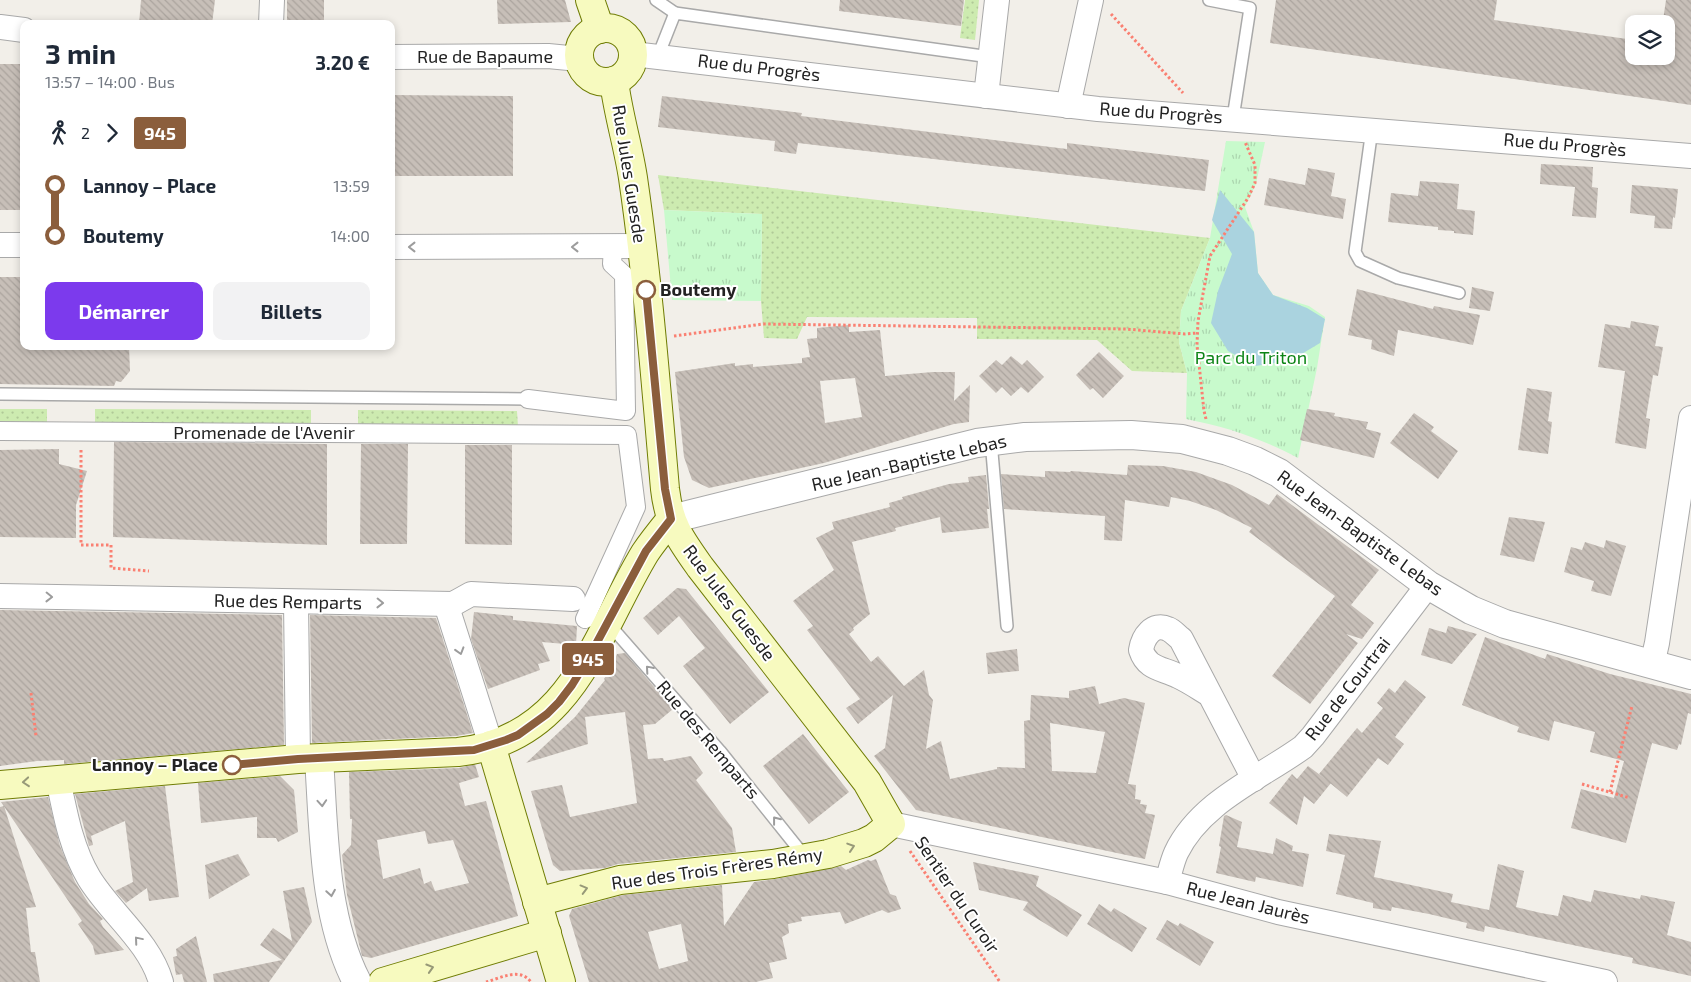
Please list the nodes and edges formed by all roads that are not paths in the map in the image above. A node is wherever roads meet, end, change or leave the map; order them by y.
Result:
1 (272, 0) edge
2 (590, 0) edge
3 (656, 0) edge
4 (997, 0) edge
5 (1209, 0) edge
6 (1090, 3) edge
7 (675, 13) junction
8 (271, 20) edge
9 (0, 27) edge
10 (600, 29) junction
11 (20, 30) edge
12 (645, 55) junction
13 (395, 57) edge
14 (990, 57) junction
15 (579, 59) junction
16 (614, 81) junction
17 (986, 96) junction
18 (1068, 106) junction
19 (1240, 119) junction
20 (1372, 129) junction
21 (1691, 156) edge
22 (0, 245) edge
23 (20, 245) edge
24 (613, 246) junction
25 (641, 246) junction
26 (395, 247) edge
27 (1459, 293) dead end
28 (0, 394) edge
29 (528, 399) joint
30 (626, 411) junction
31 (1691, 418) edge
32 (0, 431) edge
33 (627, 435) junction
34 (991, 441) junction
35 (671, 519) junction
36 (1428, 585) junction
37 (0, 596) edge
38 (573, 600) dead end
39 (296, 602) junction
40 (446, 604) junction
41 (597, 621) junction
42 (1007, 626) dead end
43 (1652, 665) junction
44 (1691, 675) edge
45 (1209, 694) dead end
46 (491, 745) junction
47 (308, 759) junction
48 (58, 779) junction
49 (1254, 779) junction
50 (0, 785) edge
51 (891, 824) junction
52 (806, 858) junction
53 (1167, 882) junction
54 (537, 902) junction
55 (547, 933) junction
56 (161, 982) edge
57 (357, 982) edge
58 (383, 982) edge
59 (561, 982) edge
60 (1605, 982) edge

1 - 8 street
2 - 10 main road
3 - 7 lane
4 - 14 street
5 - 19 lane
6 - 18 street
7 - 12 lane
7 - 14 lane
9 - 11 street
10 - 12 main road
10 - 15 main road
12 - 16 main road, Rue Jules Guesde
12 - 17 street, Rue du Progrès
13 - 15 street, Rue de Bapaume
14 - 17 street
15 - 16 main road, Rue Jules Guesde
16 - 25 main road, Rue Jules Guesde
17 - 18 street, Rue du Progrès
18 - 19 street, Rue du Progrès
19 - 20 street, Rue du Progrès
20 - 21 street, Rue du Progrès
20 - 27 lane
22 - 23 street
24 - 25 street
24 -> 26 street
24 - 30 street
25 - 35 main road, Rue Jules Guesde
28 - 29 lane
29 - 30 street
30 - 33 street
31 - 43 street
32 - 33 street, Promenade de l'Avenir
33 - 41 street
34 - 35 street, Rue Jean-Baptiste Lebas
34 - 36 street, Rue Jean-Baptiste Lebas
34 - 42 lane
35 - 41 main road
35 - 51 main road, Rue Jules Guesde
36 - 43 street, Rue Jean-Baptiste Lebas
36 - 49 street, Rue de Courtrai
37 -> 39 street, Rue des Remparts
38 - 40 street, Rue des Remparts
39 -> 40 street, Rue des Remparts
39 - 47 street
40 -> 46 street
41 - 46 main road
52 -> 41 lane, Rue des Remparts
43 - 44 street, Rue Jean-Baptiste Lebas
45 - 49 street
46 - 47 main road
46 - 54 main road
47 - 48 main road
47 -> 57 street
48 -> 50 main road
56 -> 48 street
49 - 53 street, Rue de Courtrai
52 -> 51 main road, Rue des Trois Frères Rémy
51 - 53 street, Rue Jean Jaurès
54 -> 52 main road, Rue des Trois Frères Rémy
53 - 60 street, Rue Jean Jaurès
54 - 55 main road
58 -> 55 main road
55 - 59 main road

